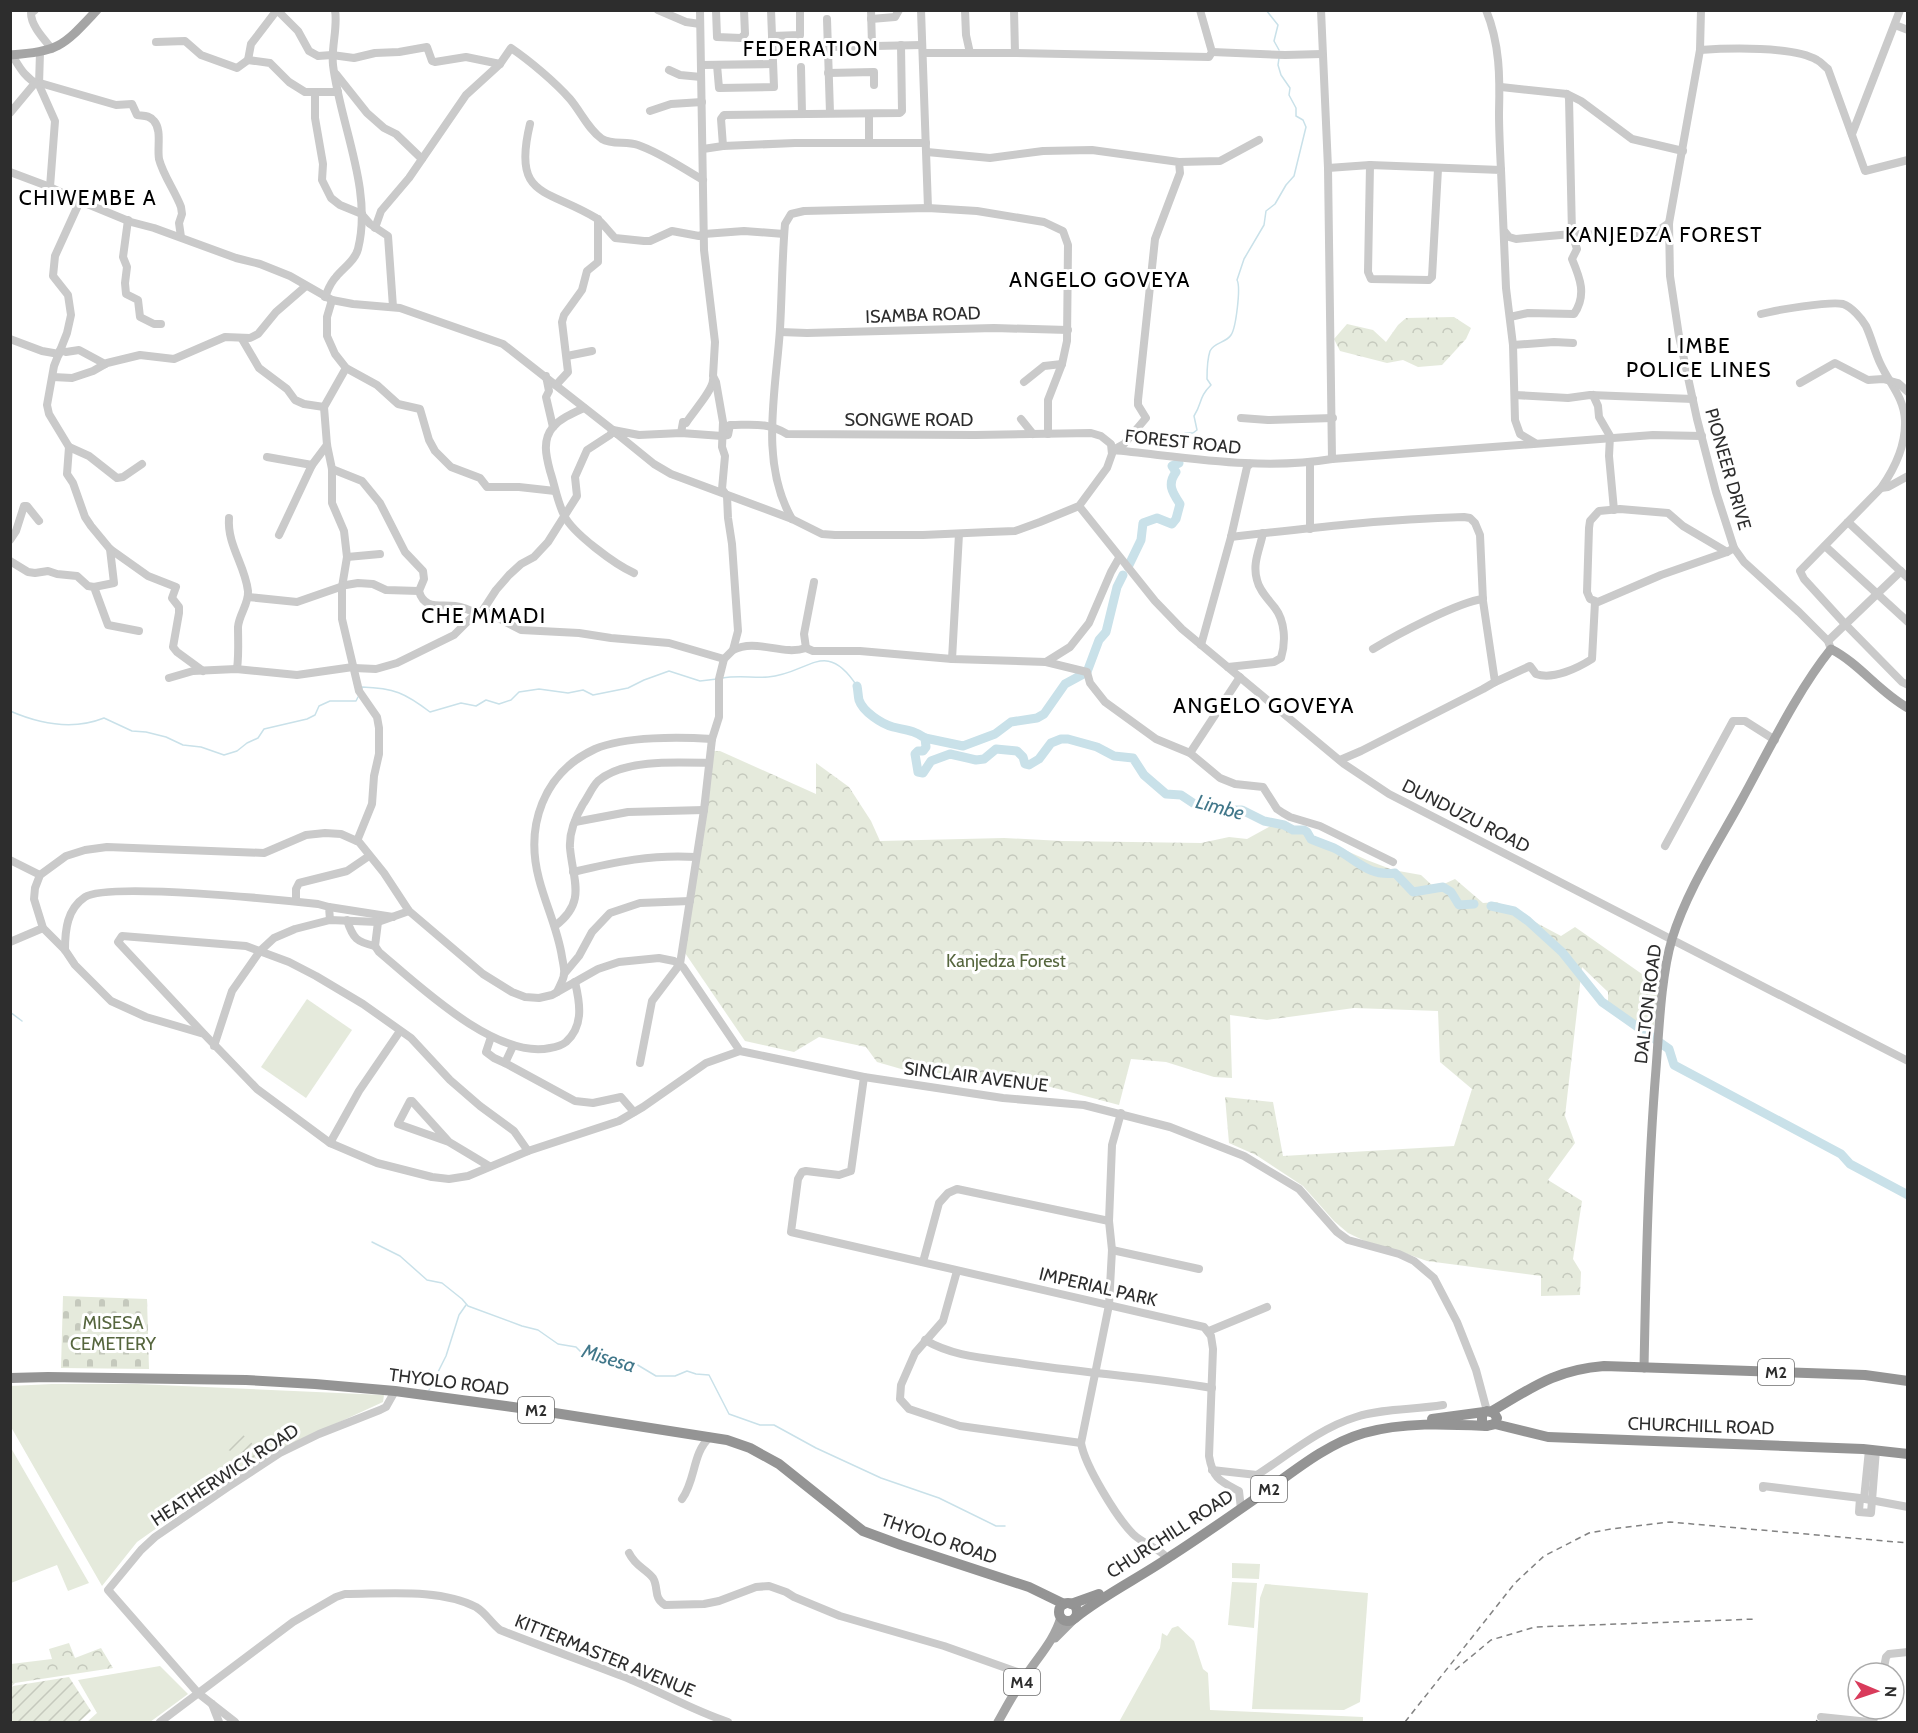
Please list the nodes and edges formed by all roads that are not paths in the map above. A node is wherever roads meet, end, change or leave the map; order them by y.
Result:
1 (35, 10) edge
2 (97, 10) edge
3 (335, 10) edge
4 (658, 10) edge
5 (700, 10) edge
6 (716, 10) edge
7 (744, 10) edge
8 (771, 10) edge
9 (800, 10) edge
10 (899, 10) edge
11 (921, 10) edge
12 (965, 10) edge
13 (1014, 10) edge
14 (1200, 10) edge
15 (1321, 10) edge
16 (1486, 10) edge
17 (1701, 10) edge
18 (1900, 10) edge
19 (871, 15) edge
20 (827, 19) dead end
21 (700, 24) junction
22 (1895, 25) junction
23 (1908, 30) edge
24 (772, 36) junction
25 (156, 42) dead end
26 (872, 45) junction
27 (901, 45) junction
28 (828, 47) junction
29 (922, 49) junction
30 (51, 50) junction
31 (1700, 50) junction
32 (39, 52) junction
33 (1015, 52) junction
34 (1212, 52) junction
35 (970, 53) junction
36 (1322, 54) junction
37 (11, 55) edge
38 (332, 55) junction
39 (248, 60) junction
40 (500, 64) junction
41 (773, 64) junction
42 (701, 65) junction
43 (717, 65) junction
44 (334, 67) junction
45 (801, 67) dead end
46 (669, 70) dead end
47 (828, 73) junction
48 (701, 76) junction
49 (38, 84) junction
50 (874, 85) dead end
51 (1501, 87) junction
52 (338, 92) junction
53 (315, 93) junction
54 (1567, 94) junction
55 (702, 102) junction
56 (650, 111) dead end
57 (10, 113) edge
58 (830, 113) junction
59 (802, 114) junction
60 (869, 114) junction
61 (530, 124) dead end
62 (1852, 134) junction
63 (1259, 140) dead end
64 (869, 143) junction
65 (926, 143) junction
66 (723, 146) junction
67 (703, 149) junction
68 (1683, 151) junction
69 (927, 152) junction
70 (422, 159) junction
71 (1908, 160) edge
72 (1179, 162) junction
73 (1370, 165) junction
74 (1328, 168) junction
75 (1438, 169) junction
76 (1501, 170) junction
77 (10, 172) edge
78 (703, 180) junction
79 (50, 187) junction
80 (80, 201) junction
81 (928, 208) junction
82 (362, 215) junction
83 (598, 219) junction
84 (128, 220) junction
85 (1669, 223) junction
86 (375, 228) junction
87 (1505, 232) junction
88 (704, 234) junction
89 (784, 234) junction
90 (1572, 234) junction
91 (181, 237) junction
92 (306, 286) junction
93 (328, 299) junction
94 (393, 307) junction
95 (1761, 314) dead end
96 (1510, 317) junction
97 (161, 324) dead end
98 (1068, 330) junction
99 (780, 332) junction
100 (10, 339) edge
101 (242, 339) junction
102 (1573, 343) dead end
103 (1513, 345) junction
104 (592, 351) dead end
105 (59, 352) junction
106 (567, 356) junction
107 (105, 364) junction
108 (1062, 364) junction
109 (346, 368) junction
110 (546, 376) junction
111 (713, 376) junction
112 (53, 377) junction
113 (1890, 381) junction
114 (1024, 382) dead end
115 (1800, 383) dead end
116 (556, 385) junction
117 (1908, 392) edge
118 (1515, 395) junction
119 (1593, 395) junction
120 (1693, 399) junction
121 (324, 407) junction
122 (584, 408) junction
123 (1241, 418) dead end
124 (1333, 418) junction
125 (1021, 419) dead end
126 (772, 426) junction
127 (553, 427) junction
128 (615, 432) junction
129 (681, 433) junction
130 (1034, 434) junction
131 (1048, 434) junction
132 (722, 436) junction
133 (1702, 436) junction
134 (1608, 438) junction
135 (1535, 443) junction
136 (327, 445) junction
137 (69, 447) junction
138 (1113, 450) junction
139 (267, 457) dead end
140 (1332, 459) junction
141 (1310, 462) junction
142 (142, 464) dead end
143 (1250, 464) junction
144 (312, 465) junction
145 (332, 469) junction
146 (1908, 476) edge
147 (1881, 488) junction
148 (555, 491) junction
149 (727, 496) junction
150 (1079, 506) junction
151 (1614, 510) junction
152 (564, 516) junction
153 (229, 518) dead end
154 (792, 519) junction
155 (39, 522) dead end
156 (1848, 522) junction
157 (1310, 529) junction
158 (1263, 533) junction
159 (959, 534) junction
160 (279, 536) dead end
161 (1231, 537) junction
162 (10, 540) edge
163 (1825, 546) junction
164 (110, 549) junction
165 (1731, 550) junction
166 (380, 554) dead end
167 (347, 556) junction
168 (1119, 558) junction
169 (10, 561) edge
170 (1901, 571) junction
171 (634, 573) dead end
172 (1908, 578) edge
173 (814, 582) dead end
174 (342, 586) junction
175 (94, 587) junction
176 (419, 591) junction
177 (1876, 593) junction
178 (248, 597) junction
179 (1483, 599) junction
180 (1595, 602) junction
181 (480, 612) junction
182 (1908, 622) edge
183 (1845, 624) junction
184 (139, 631) dead end
185 (1201, 645) junction
186 (1829, 645) junction
187 (806, 648) junction
188 (733, 650) junction
189 (1373, 650) dead end
190 (724, 659) junction
191 (952, 659) junction
192 (1046, 662) junction
193 (353, 667) junction
194 (1228, 667) junction
195 (237, 669) junction
196 (203, 671) junction
197 (1240, 677) junction
198 (169, 678) dead end
199 (1495, 682) junction
200 (1908, 685) edge
201 (1908, 708) edge
202 (712, 739) junction
203 (1775, 740) junction
204 (1190, 753) junction
205 (1340, 760) junction
206 (709, 763) junction
207 (704, 810) junction
208 (575, 822) junction
209 (357, 841) junction
210 (1665, 846) dead end
211 (369, 856) junction
212 (696, 857) junction
213 (10, 860) edge
214 (1393, 862) dead end
215 (573, 872) junction
216 (39, 875) junction
217 (296, 901) junction
218 (690, 901) junction
219 (329, 907) junction
220 (409, 911) junction
221 (394, 917) junction
222 (330, 920) junction
223 (347, 920) junction
224 (378, 922) junction
225 (555, 926) junction
226 (43, 928) junction
227 (1672, 939) junction
228 (10, 942) edge
229 (375, 946) junction
230 (65, 950) junction
231 (260, 951) junction
232 (680, 964) junction
233 (564, 974) junction
234 (575, 982) junction
235 (557, 993) junction
236 (400, 1031) junction
237 (204, 1034) junction
238 (491, 1037) junction
239 (214, 1046) junction
240 (513, 1046) junction
241 (740, 1051) junction
242 (1908, 1060) edge
243 (505, 1063) junction
244 (640, 1064) dead end
245 (864, 1077) junction
246 (634, 1112) junction
247 (1121, 1113) junction
248 (449, 1142) junction
249 (330, 1143) junction
250 (528, 1151) junction
251 (489, 1166) junction
252 (1109, 1221) junction
253 (1112, 1250) junction
254 (923, 1262) junction
255 (1199, 1269) dead end
256 (957, 1271) junction
257 (1109, 1305) junction
258 (1267, 1307) dead end
259 (1209, 1331) junction
260 (925, 1340) junction
261 (1644, 1368) junction
262 (1094, 1374) junction
263 (10, 1378) edge
264 (1908, 1381) edge
265 (1212, 1388) junction
266 (395, 1391) junction
267 (1443, 1405) dead end
268 (1488, 1411) junction
269 (1491, 1425) junction
270 (710, 1437) junction
271 (1081, 1443) junction
272 (1872, 1450) junction
273 (1908, 1454) edge
274 (1212, 1470) junction
275 (1762, 1488) dead end
276 (682, 1499) dead end
277 (1866, 1499) junction
278 (1240, 1505) junction
279 (1908, 1507) edge
280 (629, 1553) dead end
281 (1166, 1557) junction
282 (1064, 1610) junction
283 (1074, 1619) junction
284 (1048, 1644) junction
285 (1908, 1652) edge
286 (1886, 1661) edge
287 (1026, 1675) junction
288 (198, 1694) junction
289 (211, 1703) junction
290 (1821, 1717) dead end
291 (160, 1722) edge
292 (219, 1722) edge
293 (235, 1722) edge
294 (728, 1722) edge
295 (998, 1722) edge
296 (1871, 1722) edge

1 - 30 street
2 - 30 main road
3 - 38 street
4 - 21 street
5 - 21 street
6 - 7 street
8 - 24 street
9 - 24 street
10 - 19 street
11 - 29 street
12 - 35 street
13 - 33 street
14 - 34 street
15 - 36 street
16 - 51 street
17 - 31 street, PIONEER DRIVE
18 - 22 street
19 - 26 street
20 - 28 street
21 - 42 street
22 - 23 street
22 - 62 street
24 - 41 street
25 - 39 street
26 - 27 street
26 - 28 street
27 - 29 street
27 - 60 street
28 - 47 street
29 - 35 street
29 - 65 street
30 - 32 main road
31 - 62 street
31 - 68 street, PIONEER DRIVE
32 - 37 main road
32 - 49 street
33 - 34 street
33 - 35 street
34 - 36 street
36 - 74 street
37 - 49 street
38 - 39 street
38 - 40 street
38 - 44 street
39 - 53 street
40 - 70 street
40 - 78 street
41 - 43 street
41 - 43 street
42 - 43 street
42 - 48 street
44 - 52 street
44 - 70 street
45 - 59 street
46 - 48 street
47 - 50 street
47 - 58 street
48 - 55 street
49 - 57 street
49 - 79 street
49 - 91 street
51 - 54 street
51 - 76 street
52 - 53 street
52 - 82 street
53 - 82 street
54 - 68 street
54 - 90 street
55 - 56 street
55 - 67 street
58 - 59 street
58 - 60 street
59 - 66 street
60 - 64 street
61 - 83 street
62 - 71 street
63 - 72 street
64 - 65 street
64 - 66 street
65 - 69 street
66 - 67 street
67 - 78 street
68 - 85 street, PIONEER DRIVE
69 - 72 street
69 - 81 street
70 - 86 street
72 - 138 street
73 - 74 street
73 - 75 street
73 - 75 street
74 - 124 street
75 - 76 street
76 - 87 street
77 - 79 street
78 - 88 street
79 - 80 street
80 - 84 street
80 - 105 street
81 - 89 street
81 - 98 street
82 - 86 street
82 - 93 street
83 - 88 street
83 - 106 street
84 - 91 street
84 - 97 street
85 - 90 street
85 - 120 street, PIONEER DRIVE
86 - 94 street
87 - 90 street
87 - 96 street
88 - 89 street
88 - 111 street
89 - 99 street
90 - 96 street
91 - 92 street
92 - 93 street
92 - 101 street
93 - 94 street
93 - 109 street
94 - 110 street
95 - 113 street
96 - 103 street
98 - 99 street, ISAMBA ROAD
98 - 108 street
99 - 126 street
100 - 105 street
101 - 107 street
101 - 121 street
102 - 103 street
103 - 118 street
104 - 106 street
105 - 107 street
105 - 112 street
106 - 116 street
107 - 112 street
108 - 114 street
108 - 131 street
109 - 121 street
109 - 148 street
110 - 116 street
110 - 127 street
111 - 129 street
111 - 132 street
112 - 137 street
113 - 115 street
113 - 117 street
113 - 147 street
116 - 122 street
118 - 119 street
118 - 135 street
119 - 120 street
119 - 134 street
120 - 133 street, PIONEER DRIVE
121 - 136 street
122 - 127 street
122 - 128 street
123 - 124 street
124 - 140 street
125 - 130 street
126 - 130 street, SONGWE ROAD
126 - 132 street, SONGWE ROAD
126 - 154 street
127 - 148 street
128 - 129 street
128 - 149 street
128 - 152 street
129 - 132 street
130 - 131 street, SONGWE ROAD
131 - 138 street, SONGWE ROAD
132 - 149 street
133 - 134 street, FOREST ROAD
133 - 165 street, PIONEER DRIVE
134 - 135 street, FOREST ROAD
134 - 151 street
135 - 140 street, FOREST ROAD
136 - 144 street
136 - 145 street
137 - 142 street
137 - 164 street
138 - 143 street, FOREST ROAD
138 - 150 street
139 - 144 street
140 - 141 street, FOREST ROAD
141 - 143 street, FOREST ROAD
141 - 157 street
143 - 161 street
144 - 160 street
145 - 167 street
145 - 176 street
146 - 147 street
147 - 156 street
148 - 152 street
149 - 154 street
149 - 188 street
150 - 159 street
150 - 168 street, DUNDUZU ROAD
151 - 165 street
151 - 180 street
152 - 171 street
152 - 181 street
153 - 178 street
154 - 159 street
155 - 162 street
156 - 163 street
156 - 170 street
157 - 158 street
157 - 179 street
158 - 161 street
158 - 194 street
159 - 191 street
161 - 185 street
163 - 177 street
163 - 183 street
164 - 175 street
164 - 196 street
165 - 180 street
165 - 186 street, PIONEER DRIVE
166 - 167 street
167 - 174 street
168 - 185 street, DUNDUZU ROAD
168 - 192 street
169 - 175 street
170 - 172 street
170 - 177 street
173 - 187 street
174 - 176 street
174 - 178 street
174 - 193 street
175 - 184 street
176 - 181 street
177 - 182 street
177 - 183 street
178 - 195 street
179 - 189 street
179 - 199 street
180 - 199 street
181 - 190 street
181 - 193 street
183 - 186 street
183 - 200 street
185 - 194 street, DUNDUZU ROAD
186 - 201 main road
186 - 203 main road, DALTON ROAD
187 - 188 street
187 - 191 street
188 - 190 street
190 - 202 street
191 - 192 street
192 - 204 street
193 - 195 street
193 - 209 street
194 - 197 street, DUNDUZU ROAD
195 - 196 street
196 - 198 street
197 - 204 street
197 - 205 street, DUNDUZU ROAD
199 - 205 street
202 - 206 street
202 - 225 street
203 - 210 street
203 - 227 main road, DALTON ROAD
204 - 214 street
205 - 227 street, DUNDUZU ROAD
206 - 207 street
206 - 208 street
207 - 208 street
207 - 212 street
208 - 215 street
209 - 211 street
209 - 216 street
211 - 217 street
211 - 220 street
212 - 215 street
212 - 218 street
213 - 216 street
215 - 225 street
216 - 226 street
217 - 219 street
217 - 230 street
218 - 232 street
218 - 233 street
219 - 221 street
219 - 222 street
220 - 221 street
220 - 235 street
221 - 224 street
222 - 223 street
222 - 231 street
223 - 224 street
223 - 229 street
224 - 229 street
225 - 233 street
226 - 228 street
226 - 230 street
227 - 242 street, DUNDUZU ROAD
227 - 261 main road, DALTON ROAD
229 - 238 street
230 - 237 street
231 - 236 street
231 - 237 street
231 - 239 street
232 - 234 street
232 - 241 street
232 - 244 street
233 - 235 street
234 - 235 street
234 - 240 street
236 - 249 street
236 - 250 street
237 - 239 street
238 - 240 street
238 - 243 street
239 - 249 street
240 - 243 street
241 - 245 street, SINCLAIR AVENUE
241 - 246 street
243 - 246 street
245 - 247 street, SINCLAIR AVENUE
245 - 254 street, IMPERIAL PARK
246 - 250 street
247 - 252 street
247 - 268 street, SINCLAIR AVENUE
248 - 248 street
248 - 251 street
249 - 251 street
250 - 251 street
252 - 253 street
252 - 254 street
253 - 255 street
253 - 257 street
254 - 256 street, IMPERIAL PARK
256 - 257 street, IMPERIAL PARK
256 - 260 street
257 - 259 street, IMPERIAL PARK
257 - 262 street
258 - 259 street
259 - 265 street
260 - 262 street
260 - 271 street
261 - 264 highway, M2
261 - 268 highway, M2
262 - 265 street
262 - 271 street
263 - 266 highway, THYOLO ROAD / M2
265 - 274 street
266 - 270 highway, THYOLO ROAD / M2
266 - 288 street, HEATHERWICK ROAD
267 - 274 street
268 - 269 highway
268 - 278 highway, CHURCHILL ROAD / M2
269 - 272 highway, CHURCHILL ROAD / M2
269 - 278 highway, CHURCHILL ROAD / M2
270 - 276 street
270 - 282 highway, THYOLO ROAD / M2
271 - 281 street
272 - 273 highway, CHURCHILL ROAD / M2
272 - 277 street
274 - 278 street
275 - 277 street
277 - 279 street
278 - 281 highway, CHURCHILL ROAD / M2
280 - 287 street
281 - 282 highway, CHURCHILL ROAD / M2
281 - 283 highway, CHURCHILL ROAD / M2
282 - 283 highway, M2
282 - 283 highway
282 - 284 main road, M4
283 - 284 main road, M4
284 - 287 main road, M4
285 - 286 street
287 - 295 main road, M4
288 - 289 street
288 - 291 street, KITTERMASTER AVENUE
288 - 294 street, KITTERMASTER AVENUE
289 - 292 street
289 - 293 street
290 - 296 street

